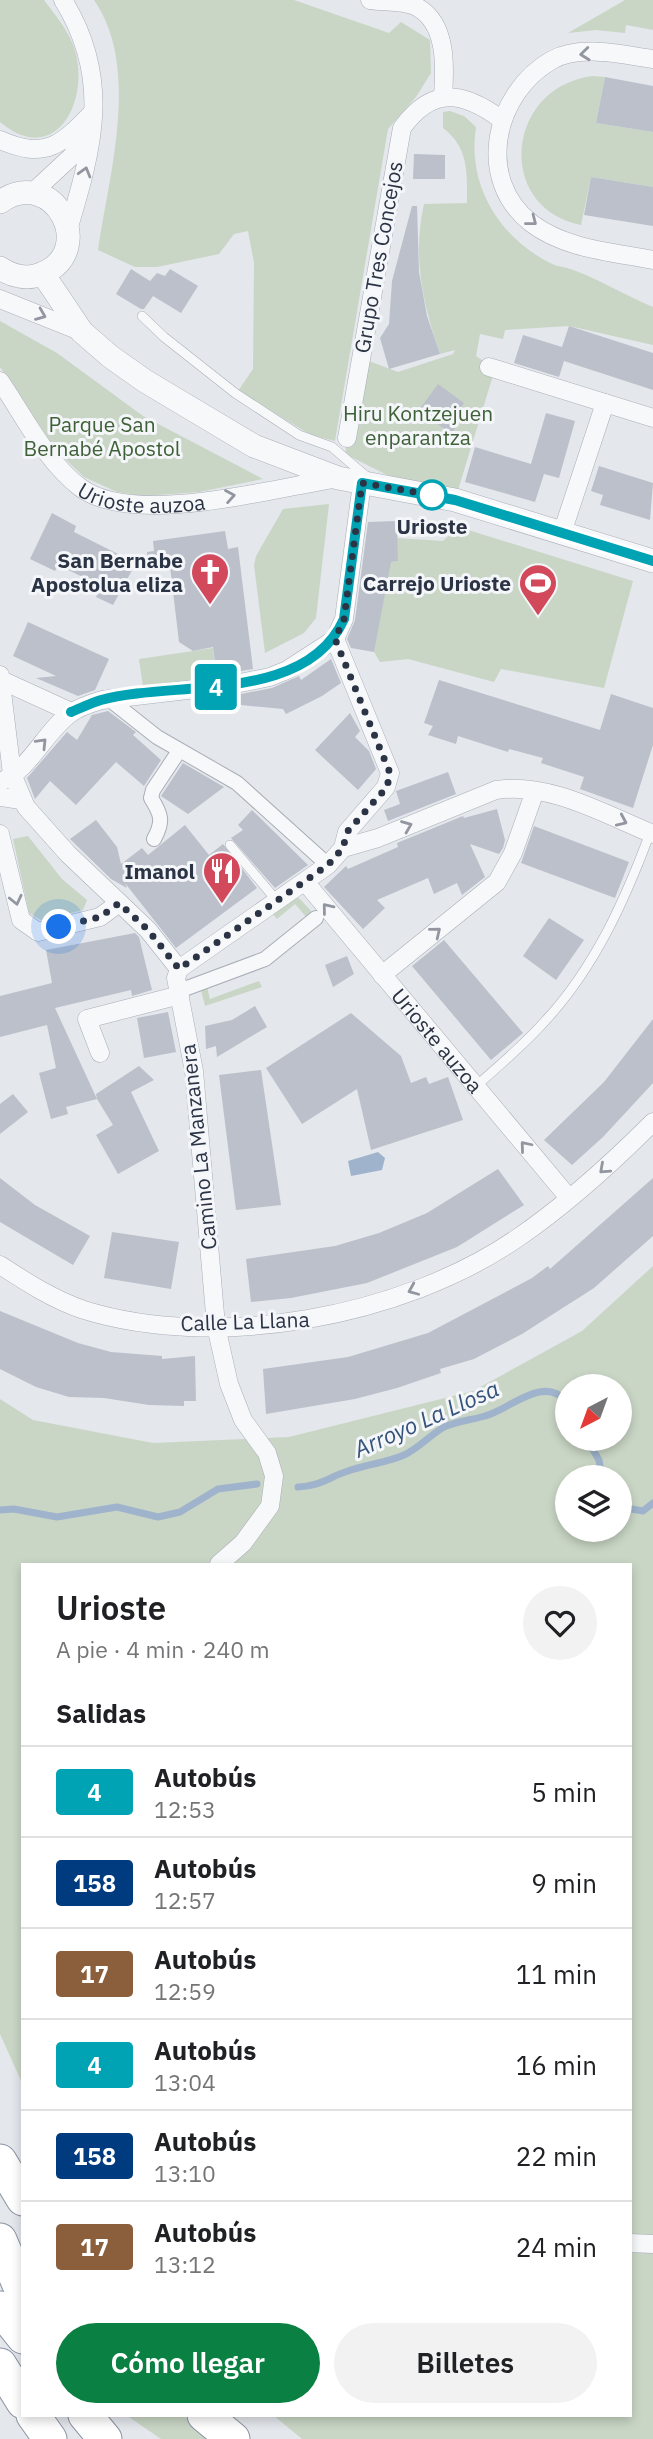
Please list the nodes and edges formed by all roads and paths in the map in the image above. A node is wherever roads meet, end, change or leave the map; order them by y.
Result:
1 (63, 0) edge
2 (370, 0) edge
3 (653, 60) edge
4 (443, 97) junction
5 (93, 112) junction
6 (502, 120) junction
7 (0, 140) edge
8 (32, 193) junction
9 (0, 202) edge
10 (68, 230) junction
11 (653, 260) edge
12 (0, 268) edge
13 (43, 274) junction
14 (0, 299) edge
15 (142, 316) dead end
16 (82, 332) junction
17 (489, 367) dead end
18 (0, 381) edge
19 (605, 403) junction
20 (653, 418) edge
21 (347, 438) dead end
22 (338, 478) junction
23 (369, 484) junction
24 (562, 533) junction
25 (653, 561) edge
26 (335, 639) junction
27 (1, 678) edge
28 (109, 699) junction
29 (71, 712) junction
30 (179, 751) junction
31 (6, 778) edge
32 (535, 791) junction
33 (0, 797) edge
34 (21, 800) junction
35 (651, 834) edge
36 (1, 838) edge
37 (154, 839) dead end
38 (230, 845) dead end
39 (343, 848) junction
40 (328, 865) junction
41 (306, 883) junction
42 (277, 901) junction
43 (119, 903) junction
44 (316, 918) dead end
45 (179, 969) junction
46 (383, 975) junction
47 (180, 993) junction
48 (100, 1054) dead end
49 (476, 1087) junction
50 (653, 1122) edge
51 (569, 1198) junction
52 (0, 1265) edge
53 (216, 1326) junction
54 (220, 1563) edge
55 (0, 2161) edge
56 (21, 2196) edge
57 (0, 2240) edge
58 (632, 2243) edge
59 (653, 2244) edge
60 (20, 2287) edge
61 (0, 2308) edge
62 (21, 2334) edge
63 (0, 2365) edge
64 (21, 2399) edge
65 (34, 2417) edge
66 (72, 2417) edge
67 (87, 2417) edge
68 (206, 2417) edge
69 (50, 2439) edge
70 (81, 2439) edge
71 (105, 2439) edge
72 (233, 2439) edge

1 - 5 street
2 - 4 street
3 -> 6 street
4 - 6 street
4 - 21 street, Grupo Tres Concejos
5 - 7 street
5 - 8 street
10 -> 5 street
6 -> 11 street
8 - 9 street
8 - 10 street
10 - 13 street
12 - 13 street
13 - 16 street, Urioste auzoa
14 -> 16 street, Urioste auzoa
15 - 23 lane
16 - 22 street, Urioste auzoa
17 - 19 street
18 -> 22 street, Urioste auzoa
19 - 20 street
19 - 24 street
22 - 23 street, Urioste auzoa
23 - 24 street, Urioste auzoa
23 - 26 street
24 - 25 street, Urioste auzoa
26 - 28 street
26 - 39 street
27 - 29 street
27 - 31 street
28 - 29 street
28 - 30 street
31 -> 29 street
30 - 37 street
30 - 40 street
31 - 34 street
32 -> 35 street
39 -> 32 street
46 -> 32 street
33 - 34 street
34 - 43 street
35 - 49 lane
36 -> 43 street
38 - 42 lane
39 - 40 street
40 - 41 street
41 - 42 street
46 -> 41 street, Urioste auzoa
42 - 45 street
43 - 45 street
44 - 47 street
45 - 47 street, Camino La Manzanera
46 - 49 street, Urioste auzoa
47 - 48 street
47 - 53 street, Camino La Manzanera
51 -> 49 street, Urioste auzoa
50 -> 51 street, Calle La Llana
51 -> 53 street, Calle La Llana
52 - 53 street, Calle La Llana
53 - 54 street, Camino La Manzanera
55 - 56 highway
57 - 60 highway
58 - 59 street
61 - 62 highway
63 - 64 highway
65 - 69 highway
66 - 70 highway
67 - 71 highway
68 - 72 highway

